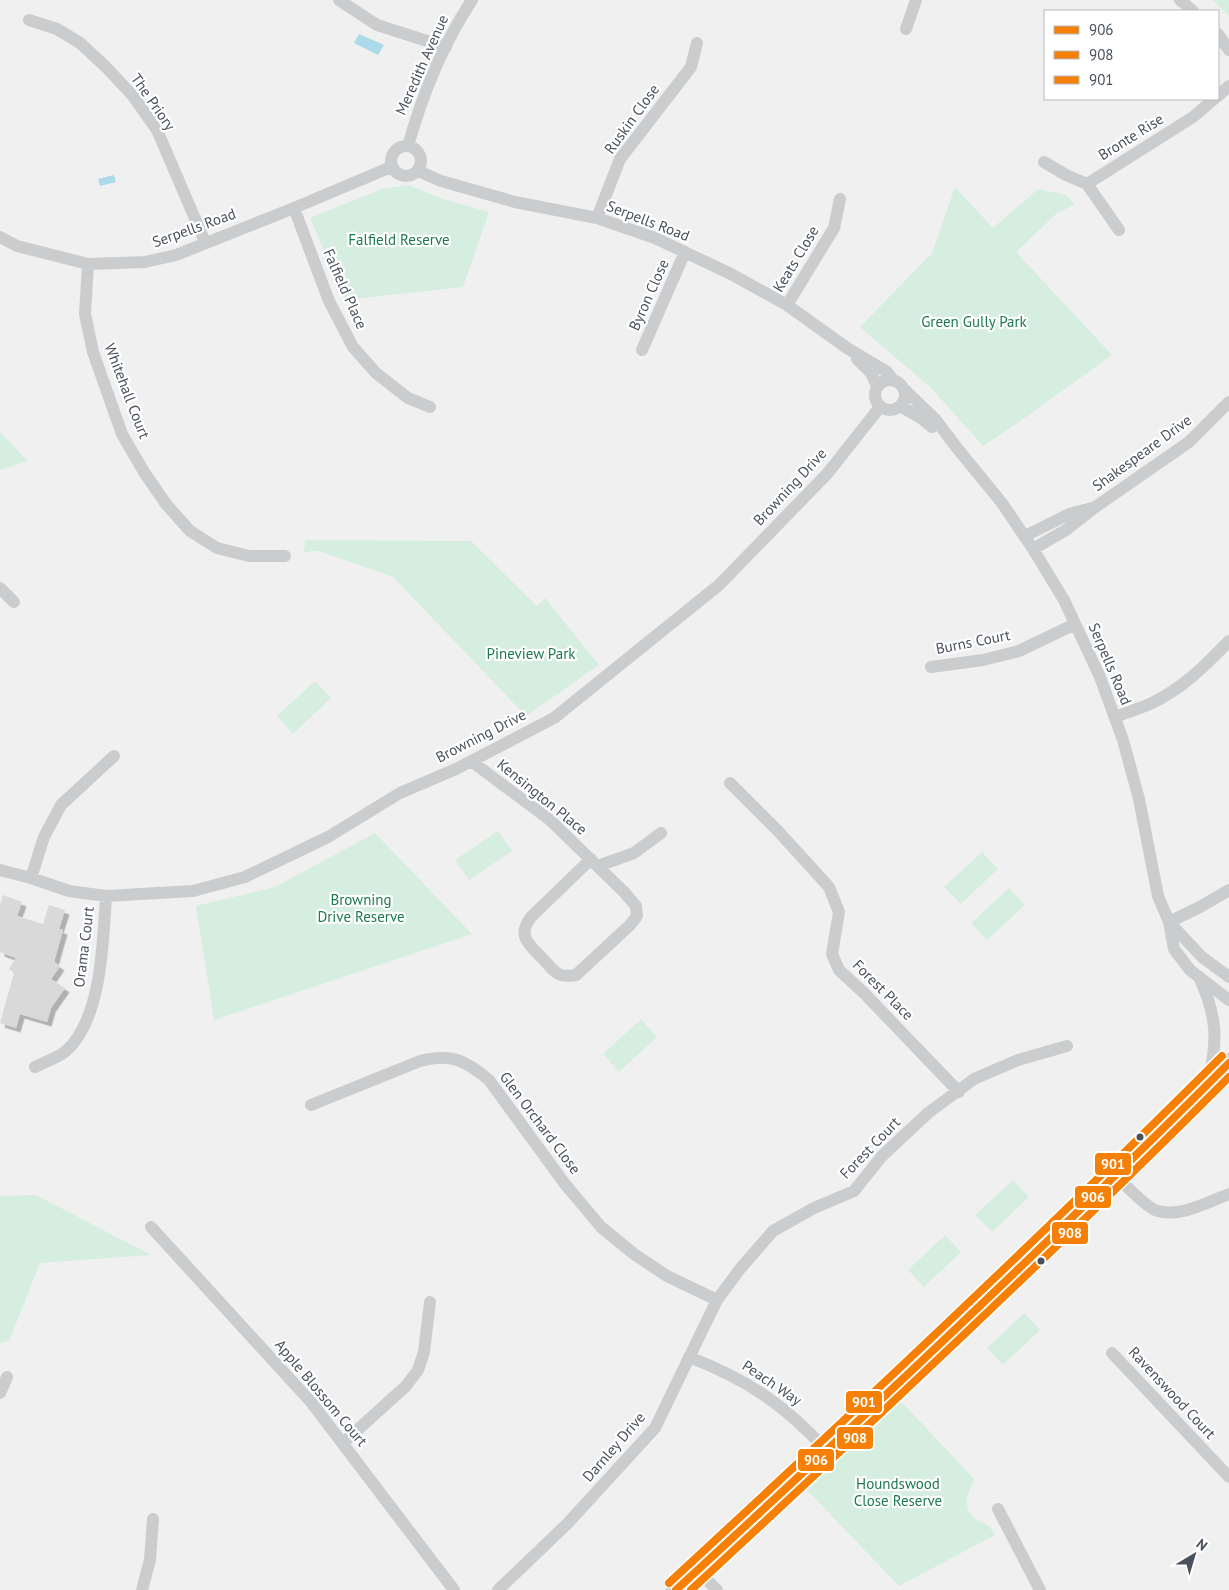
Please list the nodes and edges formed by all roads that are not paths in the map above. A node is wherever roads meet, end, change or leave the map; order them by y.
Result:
1 (339, 0) edge
2 (472, 0) edge
3 (916, 0) edge
4 (1180, 0) edge
5 (1193, 10) edge
6 (29, 20) dead end
7 (906, 29) dead end
8 (1219, 35) edge
9 (697, 42) dead end
10 (446, 48) junction
11 (1229, 50) edge
12 (1229, 86) edge
13 (1219, 95) edge
14 (1213, 100) edge
15 (408, 146) junction
16 (1044, 162) dead end
17 (391, 167) junction
18 (418, 171) junction
19 (1087, 184) junction
20 (840, 199) dead end
21 (294, 208) junction
22 (597, 218) junction
23 (1119, 230) dead end
24 (0, 237) edge
25 (206, 242) junction
26 (685, 252) junction
27 (88, 264) junction
28 (787, 305) junction
29 (847, 348) junction
30 (642, 350) dead end
31 (899, 385) junction
32 (877, 386) junction
33 (1229, 402) edge
34 (900, 406) junction
35 (430, 407) dead end
36 (880, 407) junction
37 (957, 448) junction
38 (1094, 508) junction
39 (1025, 536) junction
40 (1033, 548) junction
41 (285, 556) dead end
42 (0, 588) edge
43 (14, 602) dead end
44 (1076, 624) junction
45 (1229, 641) edge
46 (931, 667) dead end
47 (1116, 717) junction
48 (114, 756) dead end
49 (471, 761) junction
50 (730, 783) dead end
51 (661, 833) dead end
52 (595, 862) junction
53 (0, 870) edge
54 (31, 878) junction
55 (1229, 890) edge
56 (106, 896) junction
57 (1169, 922) junction
58 (1228, 977) edge
59 (1200, 979) junction
60 (1229, 1000) edge
61 (1066, 1046) dead end
62 (1229, 1063) edge
63 (35, 1066) dead end
64 (1229, 1074) edge
65 (1208, 1084) junction
66 (959, 1092) junction
67 (311, 1105) dead end
68 (1114, 1174) junction
69 (1229, 1194) edge
70 (152, 1227) dead end
71 (717, 1300) junction
72 (430, 1302) dead end
73 (1112, 1353) dead end
74 (689, 1357) junction
75 (7, 1377) dead end
76 (0, 1393) edge
77 (343, 1443) junction
78 (827, 1451) junction
79 (1229, 1477) edge
80 (998, 1509) dead end
81 (153, 1519) dead end
82 (697, 1570) junction
83 (142, 1590) edge
84 (454, 1590) edge
85 (498, 1590) edge
86 (676, 1590) edge
87 (717, 1590) edge
88 (1040, 1590) edge

1 - 10 street
2 - 10 street, Meredith Avenue
3 - 7 street
4 - 5 street
6 - 25 street, The Priory
8 - 11 street
9 - 22 street, Ruskin Close
10 - 15 street, Meredith Avenue
12 - 13 street
14 - 19 street, Bronte Rise
15 - 17 street
15 - 18 street
16 - 19 street
17 - 18 street
17 - 21 street, Serpells Road
18 - 22 street, Serpells Road
19 - 23 street
20 - 28 street, Keats Close
21 - 25 street, Serpells Road
21 - 35 street, Falfield Place
22 - 26 street, Serpells Road
24 - 27 street, Serpells Road
25 - 27 street, Serpells Road
26 - 28 street, Serpells Road
26 - 30 street, Byron Close
27 - 41 street, Whitehall Court
28 - 29 street, Serpells Road
29 - 31 street, Serpells Road
29 - 32 street, Serpells Road
31 - 32 street
31 - 34 street
31 - 37 street, Serpells Road
32 - 36 street
33 - 38 street, Shakespeare Drive
34 - 36 street
34 - 37 street, Serpells Road
36 - 49 street, Browning Drive
37 - 39 street, Serpells Road
38 - 39 street, Shakespeare Drive
38 - 40 street, Shakespeare Drive
39 - 40 street, Serpells Road
40 - 44 street, Serpells Road
42 - 43 street
44 - 46 street, Burns Court
44 - 47 street, Serpells Road
45 - 47 street
47 - 57 street, Serpells Road
48 - 54 street
49 - 52 street, Kensington Place
49 - 56 street, Browning Drive
50 - 66 street, Forest Place
51 - 52 street
52 - 52 street, Kensington Place
53 - 54 street, Browning Drive
54 - 56 street, Browning Drive
55 - 57 street
56 - 63 street, Orama Court
57 - 58 street, Serpells Road
57 - 59 street, Serpells Road
59 - 60 street, Serpells Road
59 - 65 street, Serpells Road
61 - 66 street, Forest Court
62 - 65 main road
64 - 65 street
65 - 68 main road
66 - 71 street, Forest Court
67 - 71 street, Glen Orchard Close
68 - 69 street
68 - 78 main road
70 - 77 street, Apple Blossom Court
71 - 74 street, Darnley Drive
72 - 77 street
73 - 79 street, Ravenswood Court
74 - 78 street, Peach Way
74 - 85 street, Darnley Drive
75 - 76 street
77 - 84 street, Apple Blossom Court
78 - 82 main road
80 - 88 street
81 - 83 street
82 - 86 main road
82 - 87 street

